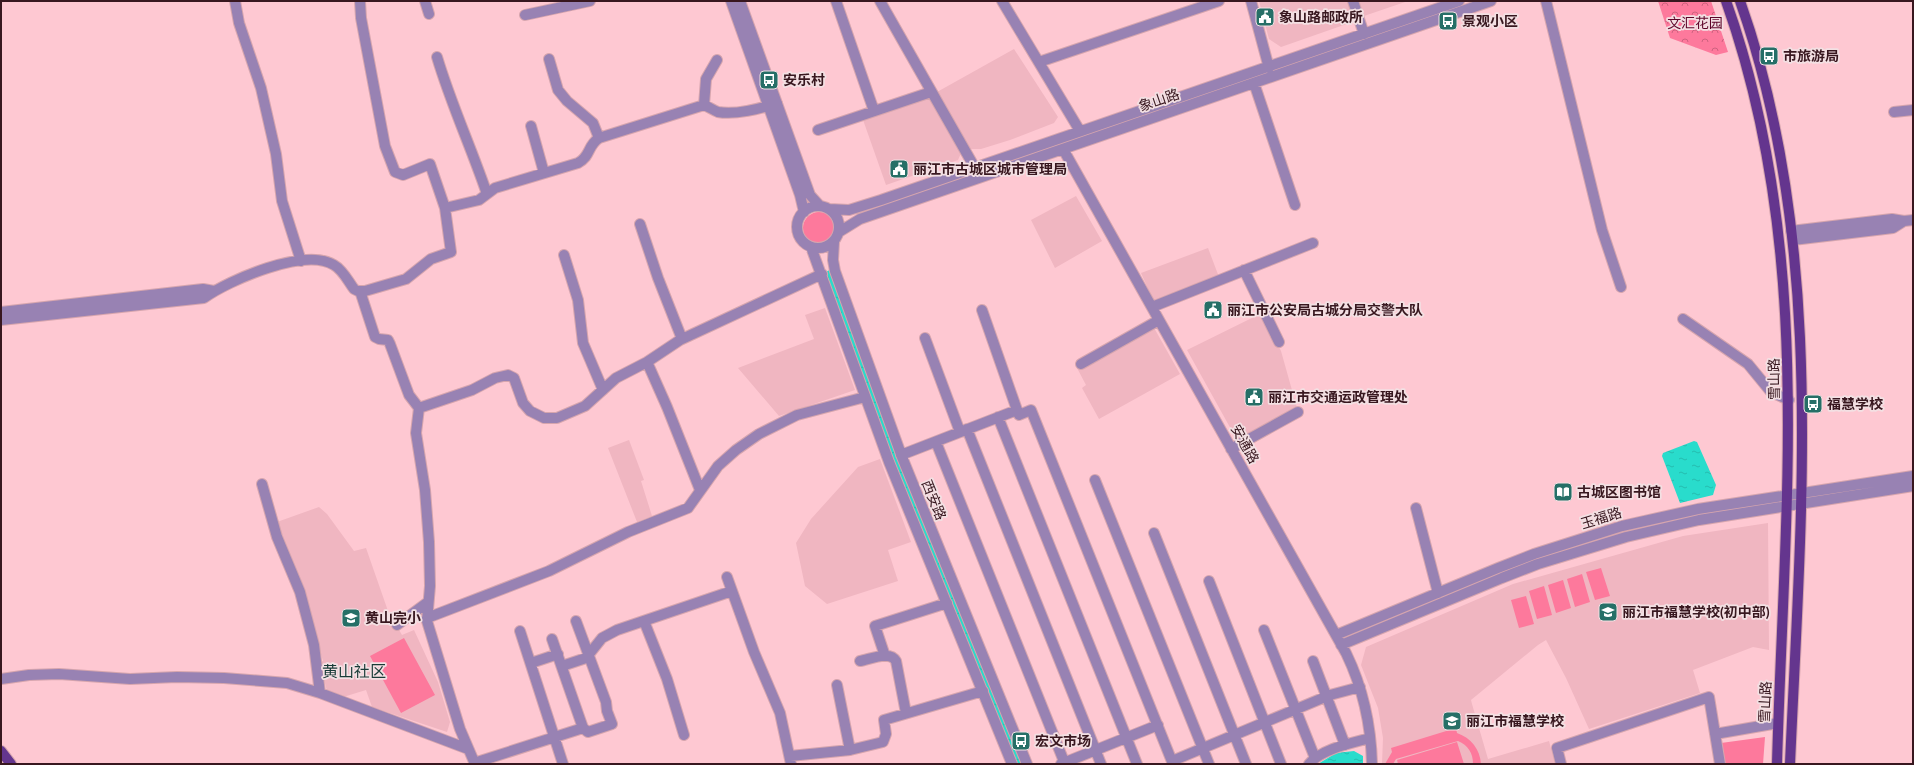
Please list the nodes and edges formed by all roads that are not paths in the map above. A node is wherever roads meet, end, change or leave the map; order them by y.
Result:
1 (235, 1) edge
2 (360, 1) edge
3 (425, 1) edge
4 (590, 1) edge
5 (731, 1) edge
6 (740, 1) edge
7 (836, 1) edge
8 (880, 1) edge
9 (1002, 1) edge
10 (1219, 1) edge
11 (1251, 1) edge
12 (1353, 1) edge
13 (1459, 1) edge
14 (1491, 1) edge
15 (1546, 1) edge
16 (1726, 1) edge
17 (1740, 1) edge
18 (429, 14) dead end
19 (525, 15) dead end
20 (1364, 34) junction
21 (437, 57) dead end
22 (549, 59) dead end
23 (717, 60) dead end
24 (1039, 62) junction
25 (1269, 68) junction
26 (1254, 82) junction
27 (931, 92) junction
28 (773, 104) junction
29 (704, 105) junction
30 (1913, 110) edge
31 (874, 111) junction
32 (1894, 112) dead end
33 (531, 126) dead end
34 (818, 130) dead end
35 (1080, 131) junction
36 (599, 138) junction
37 (1063, 148) junction
38 (975, 168) junction
39 (544, 173) junction
40 (487, 194) junction
41 (1295, 205) dead end
42 (824, 207) junction
43 (445, 208) junction
44 (804, 212) junction
45 (1909, 221) edge
46 (640, 224) dead end
47 (839, 232) junction
48 (1792, 235) junction
49 (834, 242) junction
50 (1313, 243) dead end
51 (811, 247) junction
52 (564, 255) dead end
53 (301, 261) junction
54 (1244, 270) junction
55 (822, 274) junction
56 (1621, 287) dead end
57 (214, 291) junction
58 (360, 291) junction
59 (1152, 307) junction
60 (982, 310) dead end
61 (1, 312) edge
62 (1683, 319) dead end
63 (1, 320) edge
64 (1159, 320) junction
65 (925, 338) dead end
66 (682, 339) junction
67 (1279, 342) dead end
68 (647, 362) junction
69 (1081, 364) dead end
70 (603, 390) junction
71 (865, 397) junction
72 (1789, 400) junction
73 (419, 408) junction
74 (1017, 410) junction
75 (1298, 412) dead end
76 (998, 417) junction
77 (964, 431) junction
78 (936, 442) junction
79 (1231, 449) junction
80 (901, 455) junction
81 (1913, 476) edge
82 (1095, 480) dead end
83 (262, 484) dead end
84 (1913, 486) edge
85 (700, 490) junction
86 (1800, 494) junction
87 (1787, 496) junction
88 (1800, 505) junction
89 (1787, 507) junction
90 (1416, 508) dead end
91 (1154, 533) dead end
92 (727, 577) dead end
93 (1209, 580) dead end
94 (732, 591) junction
95 (1438, 593) junction
96 (428, 602) junction
97 (947, 603) junction
98 (426, 618) junction
99 (576, 621) dead end
100 (644, 621) junction
101 (397, 626) dead end
102 (1264, 630) dead end
103 (520, 631) dead end
104 (1336, 635) junction
105 (552, 639) dead end
106 (1341, 645) junction
107 (558, 654) junction
108 (588, 655) junction
109 (885, 656) junction
110 (860, 661) dead end
111 (1313, 661) dead end
112 (531, 663) junction
113 (562, 666) junction
114 (1, 678) edge
115 (837, 685) dead end
116 (1360, 687) junction
117 (983, 691) junction
118 (320, 693) junction
119 (1326, 696) junction
120 (1295, 709) junction
121 (906, 713) junction
122 (1264, 722) junction
123 (1778, 724) junction
124 (1158, 726) junction
125 (583, 728) junction
126 (1715, 734) junction
127 (684, 735) dead end
128 (1234, 735) junction
129 (556, 737) junction
130 (1126, 738) junction
131 (1370, 738) junction
132 (1345, 745) junction
133 (1203, 748) junction
134 (468, 749) junction
135 (850, 750) junction
136 (1096, 750) junction
137 (1, 751) edge
138 (790, 760) edge
139 (1312, 761) edge
140 (1172, 762) edge
141 (11, 764) edge
142 (474, 764) edge
143 (563, 764) edge
144 (1012, 764) edge
145 (1027, 764) edge
146 (1063, 764) edge
147 (1101, 764) edge
148 (1137, 764) edge
149 (1209, 764) edge
150 (1246, 764) edge
151 (1281, 764) edge
152 (1372, 764) edge
153 (1561, 764) edge
154 (1720, 764) edge
155 (1777, 764) edge
156 (1790, 764) edge

1 - 53 street
2 - 43 street
3 - 18 street
4 - 19 street
5 - 28 street
6 - 28 street
7 - 31 street
8 - 27 street
9 - 24 street
10 - 24 street
11 - 25 street
12 - 20 street
13 - 20 street, 象山路
14 - 26 street, 象山路
15 - 56 street
16 - 72 main road, 雪山路
17 - 48 main road, 雪山路
20 - 25 street, 象山路
21 - 40 street
22 - 36 street
23 - 29 street
24 - 35 street
25 - 35 street, 象山路
26 - 37 street, 象山路
26 - 41 street
27 - 31 street
27 - 38 street
28 - 29 street
28 - 42 street
28 - 44 street
29 - 36 street
30 - 32 street
31 - 34 street
33 - 39 street
35 - 38 street, 象山路
36 - 39 street
37 - 47 street, 象山路
37 - 59 street, 安通路
38 - 42 street, 象山路
39 - 40 street
40 - 43 street
42 - 44 street
42 - 47 street
43 - 58 street
44 - 51 street
45 - 48 street
46 - 66 street
47 - 49 street
48 - 86 main road, 雪山路
49 - 51 street
49 - 80 street, 西安路
50 - 54 street
51 - 55 street, 西安路
52 - 70 street
53 - 57 street
53 - 58 street
54 - 59 street
54 - 67 street
55 - 66 street
55 - 71 street, 西安路
57 - 61 street
57 - 63 street
58 - 73 street
59 - 64 street, 安通路
60 - 74 street
62 - 72 street
64 - 69 street
64 - 79 street, 安通路
65 - 77 street
66 - 68 street
68 - 70 street
68 - 85 street
70 - 73 street
71 - 85 street
71 - 97 street, 西安路
72 - 87 main road, 雪山路
73 - 96 street
74 - 76 street
74 - 124 street
75 - 79 street
76 - 77 street
76 - 130 street
77 - 78 street
77 - 136 street
78 - 80 street
78 - 146 street
79 - 104 street, 安通路
80 - 145 street, 西安路
81 - 86 street, 玉福路
82 - 133 street
83 - 118 street
84 - 88 street, 玉福路
85 - 98 street
86 - 87 street, 玉福路
86 - 88 main road, 雪山路
87 - 89 main road, 雪山路
87 - 95 street, 玉福路
88 - 89 street, 玉福路
88 - 156 main road, 雪山路
89 - 106 street, 玉福路
89 - 123 main road, 雪山路
90 - 95 street
91 - 128 street
92 - 94 street
93 - 122 street
94 - 100 street
94 - 138 street
95 - 104 street, 玉福路
96 - 98 street
96 - 101 street
97 - 109 street
97 - 117 street, 西安路
98 - 134 street
99 - 108 street
100 - 108 street
100 - 127 street
102 - 120 street
103 - 112 street
104 - 106 street, 安通路
105 - 107 street
106 - 116 street, 安通路
107 - 112 street
107 - 113 street
108 - 113 street
108 - 125 street
109 - 110 street
109 - 121 street
111 - 119 street
112 - 129 street
113 - 125 street
114 - 118 street
115 - 135 street
116 - 119 street
116 - 131 street, 安通路
117 - 121 street
117 - 144 street, 西安路
118 - 134 street
119 - 120 street
119 - 132 street
120 - 122 street
120 - 139 street
121 - 135 street
122 - 128 street
122 - 151 street
123 - 126 street
123 - 155 main road, 雪山路
124 - 130 street
124 - 140 street
125 - 129 street
126 - 153 street
126 - 154 street
128 - 133 street
128 - 150 street
129 - 142 street
129 - 143 street
130 - 136 street
130 - 148 street
131 - 132 street
131 - 152 street, 安通路
132 - 139 street
133 - 140 street
133 - 149 street
134 - 142 street
135 - 138 street
136 - 146 street
136 - 147 street
137 - 141 main road

